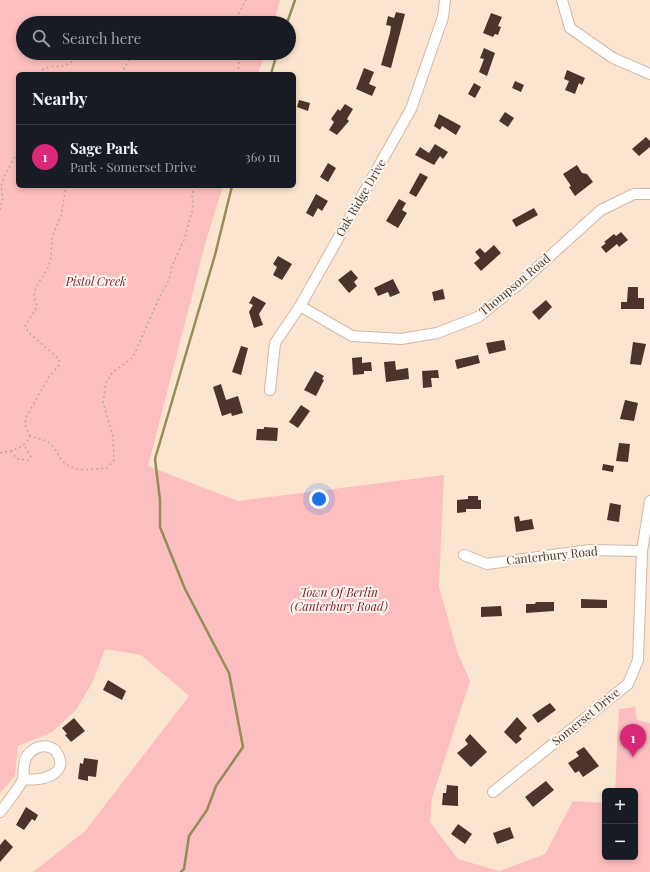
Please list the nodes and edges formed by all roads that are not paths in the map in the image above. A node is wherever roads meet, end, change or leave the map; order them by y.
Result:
1 (445, 0) edge
2 (562, 0) edge
3 (650, 74) edge
4 (650, 194) edge
5 (300, 306) junction
6 (270, 390) dead end
7 (650, 501) edge
8 (642, 551) junction
9 (464, 555) dead end
10 (23, 779) dead end
11 (493, 792) dead end
12 (0, 812) edge

1 - 5 street, Oak Ridge Drive
2 - 3 street
4 - 5 street, Thompson Road
5 - 6 street, Oak Ridge Drive
7 - 8 street, Somerset Drive
8 - 9 street, Canterbury Road
8 - 11 street, Somerset Drive
10 - 12 street

